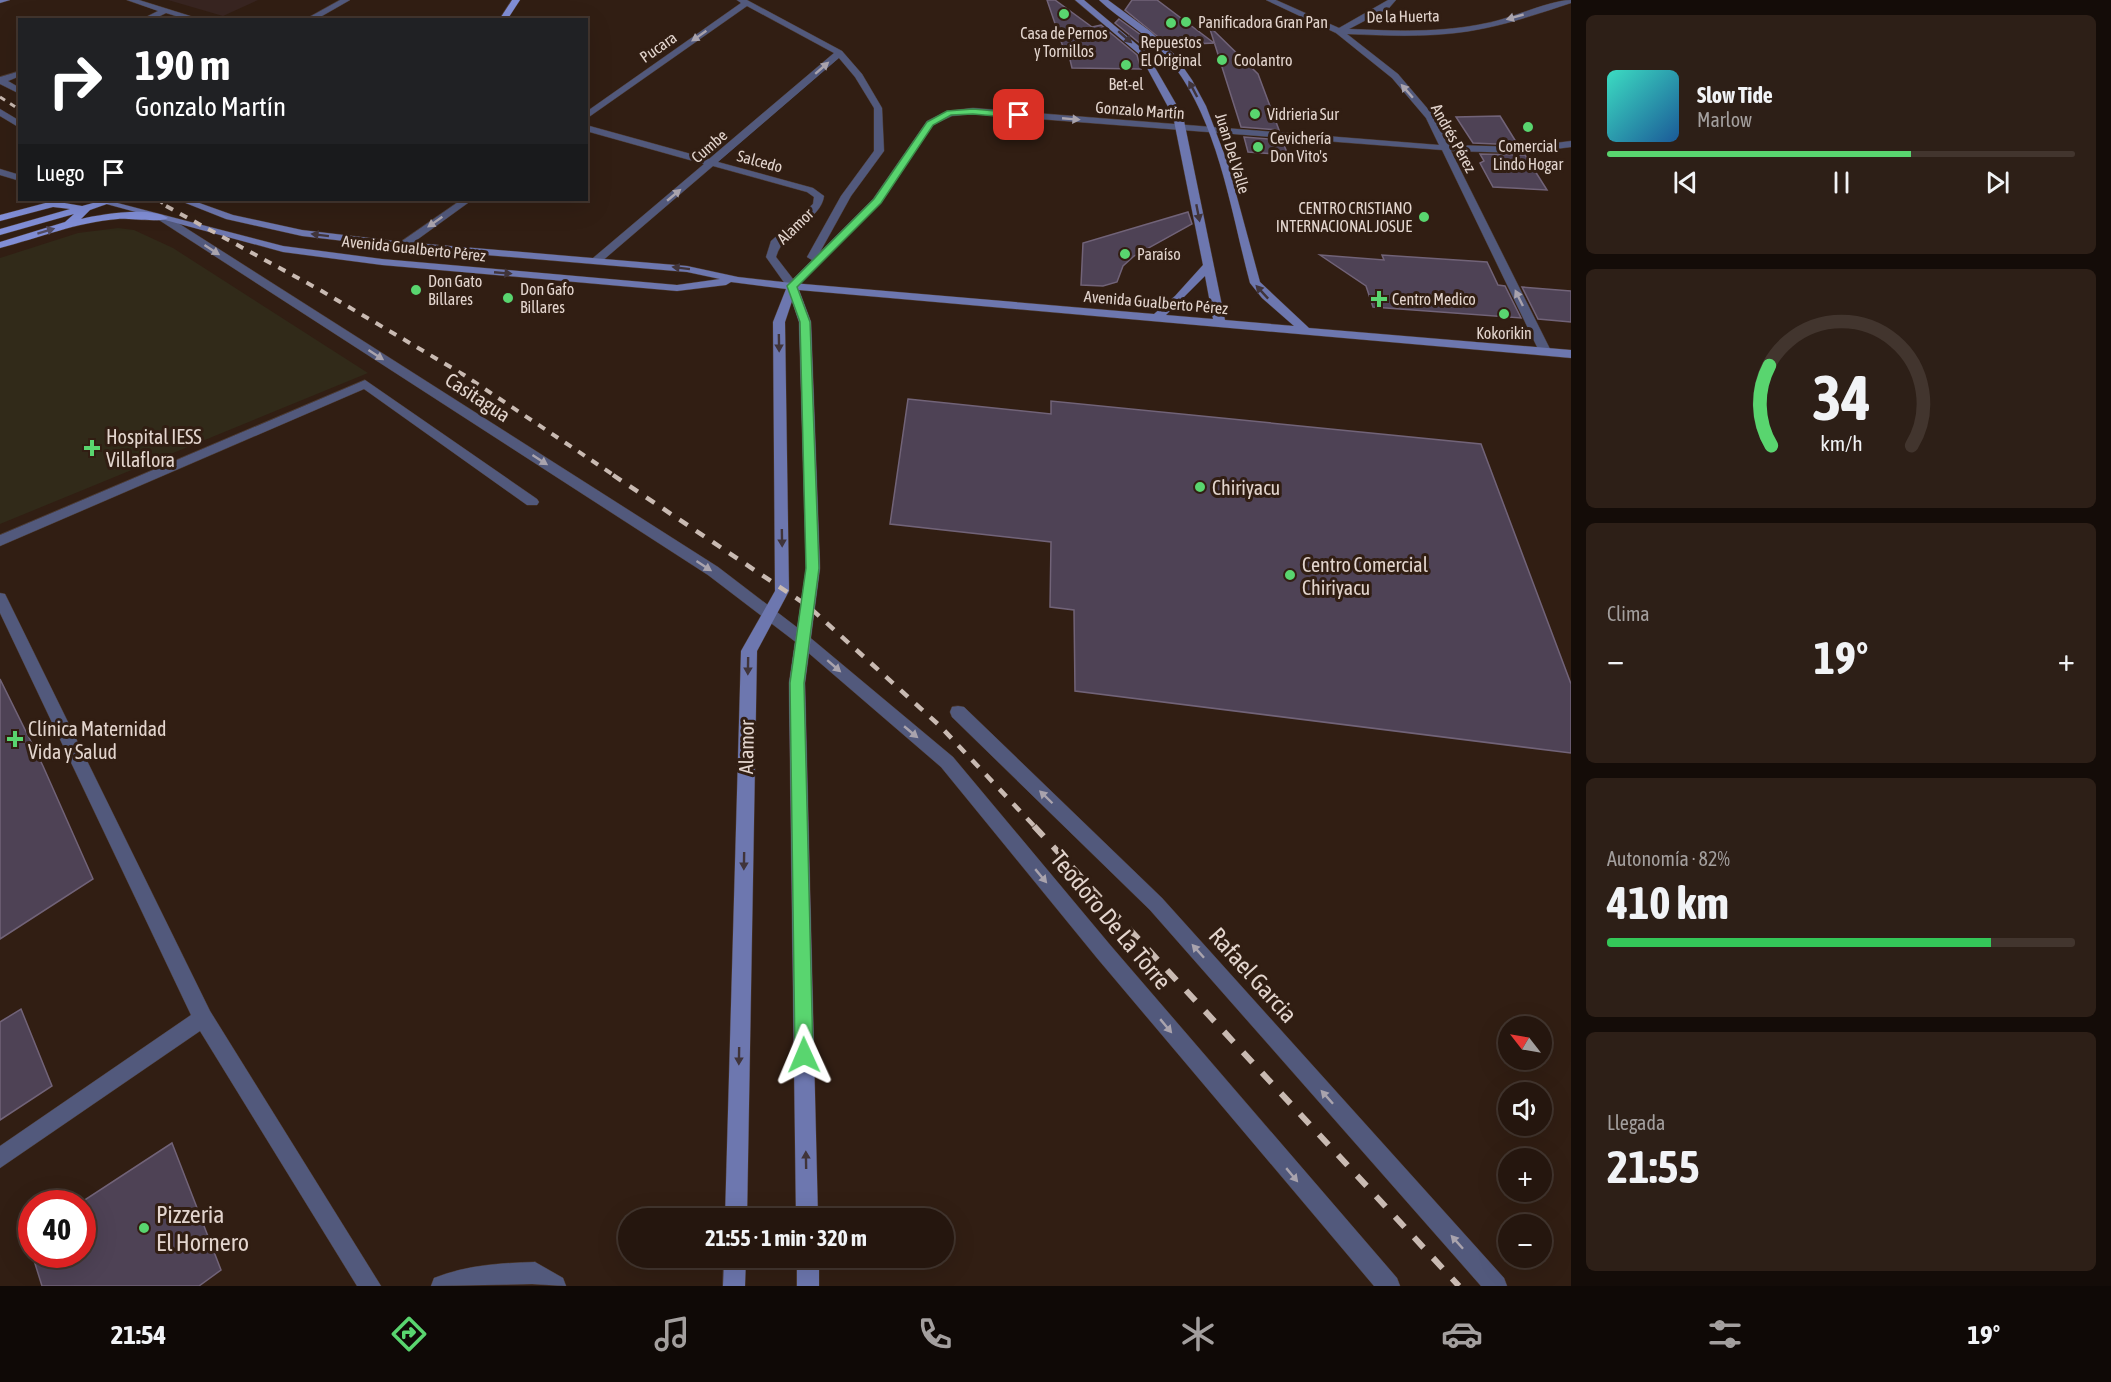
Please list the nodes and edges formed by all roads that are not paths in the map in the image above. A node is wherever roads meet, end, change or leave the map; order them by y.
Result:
1 (6, 0) edge
2 (131, 0) edge
3 (346, 0) edge
4 (516, 0) edge
5 (1079, 0) edge
6 (1103, 0) edge
7 (1270, 0) edge
8 (1392, 0) edge
9 (0, 1) edge
10 (743, 1) edge
11 (1571, 1) edge
12 (166, 10) junction
13 (148, 18) edge
14 (192, 18) edge
15 (312, 18) edge
16 (504, 18) edge
17 (1339, 31) junction
18 (839, 53) junction
19 (18, 74) edge
20 (1, 80) edge
21 (18, 92) edge
22 (0, 112) edge
23 (588, 115) edge
24 (18, 124) edge
25 (1181, 128) junction
26 (588, 129) edge
27 (1212, 130) junction
28 (1569, 144) edge
29 (1446, 148) junction
30 (712, 163) junction
31 (0, 172) edge
32 (18, 177) edge
33 (819, 196) joint
34 (108, 201) edge
35 (186, 201) edge
36 (466, 201) edge
37 (90, 204) edge
38 (0, 218) edge
39 (163, 218) junction
40 (69, 224) junction
41 (0, 232) edge
42 (0, 245) edge
43 (403, 245) junction
44 (597, 260) junction
45 (1208, 266) junction
46 (738, 280) junction
47 (792, 286) junction
48 (1155, 319) junction
49 (1220, 324) junction
50 (1306, 331) junction
51 (1545, 351) junction
52 (1571, 354) edge
53 (532, 502) dead end
54 (0, 541) edge
55 (0, 598) edge
56 (769, 612) junction
57 (802, 639) junction
58 (958, 712) dead end
59 (203, 1018) junction
60 (0, 1158) edge
61 (736, 1208) edge
62 (807, 1208) edge
63 (735, 1268) edge
64 (808, 1268) edge
65 (370, 1286) edge
66 (442, 1286) edge
67 (555, 1286) edge
68 (734, 1286) edge
69 (808, 1286) edge
70 (1389, 1286) edge
71 (1496, 1286) edge

1 - 9 street
2 - 12 street
3 - 15 street
4 - 16 main road
5 -> 25 street
27 -> 6 street, Juan Del Valle
7 - 17 street, Andrés Pérez
8 - 17 street
10 - 18 street
10 -> 23 street, Pucara
11 -> 17 street, De la Huerta
12 - 13 street
12 - 14 street
29 -> 17 street, Andrés Pérez
30 -> 18 street, Cumbe
18 - 47 street
19 - 20 street
20 - 21 street
22 - 24 street
25 - 27 street, Gonzalo Martín
25 -> 45 street
47 -> 25 street, Gonzalo Martín
26 - 30 street, Salcedo
27 - 29 street, Gonzalo Martín
50 -> 27 street, Juan Del Valle
28 - 29 street, Gonzalo Martín
51 -> 29 street, Andrés Pérez
30 - 33 street, Salcedo
44 -> 30 street, Cumbe
31 - 32 street
33 - 47 street, Alamor
34 - 37 main road
34 - 39 street, Avenida Gualberto Pérez
43 -> 35 street, Avenida Gualberto Pérez
36 -> 43 street
37 - 38 main road
37 - 40 main road
37 - 41 main road
39 - 40 main road
39 -> 46 street, Avenida Gualberto Pérez
39 -> 56 street, Casitagua
42 -> 40 main road
43 - 44 street, Avenida Gualberto Pérez
46 -> 44 street, Avenida Gualberto Pérez
45 - 48 street
45 - 49 street
46 - 47 street, Avenida Gualberto Pérez
47 - 48 street, Avenida Gualberto Pérez
47 -> 56 street, Alamor
47 - 57 street, Alamor
48 - 49 street, Avenida Gualberto Pérez
49 - 50 street, Avenida Gualberto Pérez
50 - 51 street, Avenida Gualberto Pérez
51 - 52 street, Avenida Gualberto Pérez
53 - 54 street
55 - 59 street
56 - 57 street, Teodoro De La Torre
56 -> 61 street, Alamor
62 -> 57 street, Alamor
57 -> 70 street, Teodoro De La Torre
71 -> 58 street, Rafael Garcia
59 - 60 street
59 - 65 street
63 - 68 street
64 - 69 street
66 - 67 street

